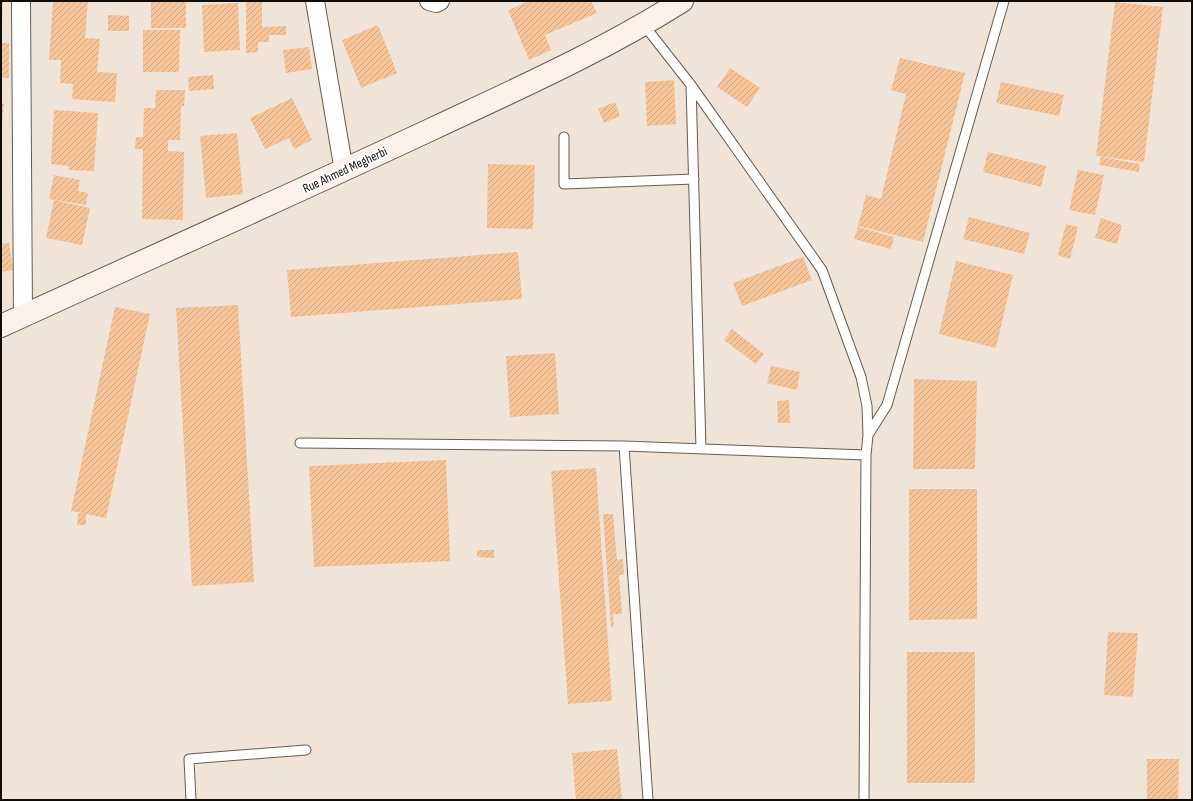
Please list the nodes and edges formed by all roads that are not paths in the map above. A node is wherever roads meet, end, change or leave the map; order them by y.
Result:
1 (21, 1) edge
2 (315, 1) edge
3 (429, 1) edge
4 (440, 1) edge
5 (682, 1) edge
6 (1004, 1) edge
7 (644, 25) junction
8 (691, 85) junction
9 (564, 137) dead end
10 (344, 171) junction
11 (694, 180) junction
12 (23, 316) junction
13 (1, 326) edge
14 (868, 434) junction
15 (300, 443) dead end
16 (624, 446) junction
17 (701, 449) junction
18 (866, 455) junction
19 (306, 750) dead end
20 (191, 800) edge
21 (648, 800) edge
22 (864, 800) edge

1 - 12 street
2 - 10 street
3 - 4 street
5 - 7 main road, Rue Ahmed Megherbi
6 - 14 lane
7 - 8 lane
7 - 10 main road, Rue Ahmed Megherbi
8 - 11 lane
8 - 14 lane
9 - 11 lane
10 - 12 main road, Rue Ahmed Megherbi
11 - 17 lane
12 - 13 main road, Rue Ahmed Megherbi
14 - 18 lane
15 - 16 lane
16 - 17 lane
16 - 21 lane
17 - 18 lane
18 - 22 lane
19 - 20 lane

